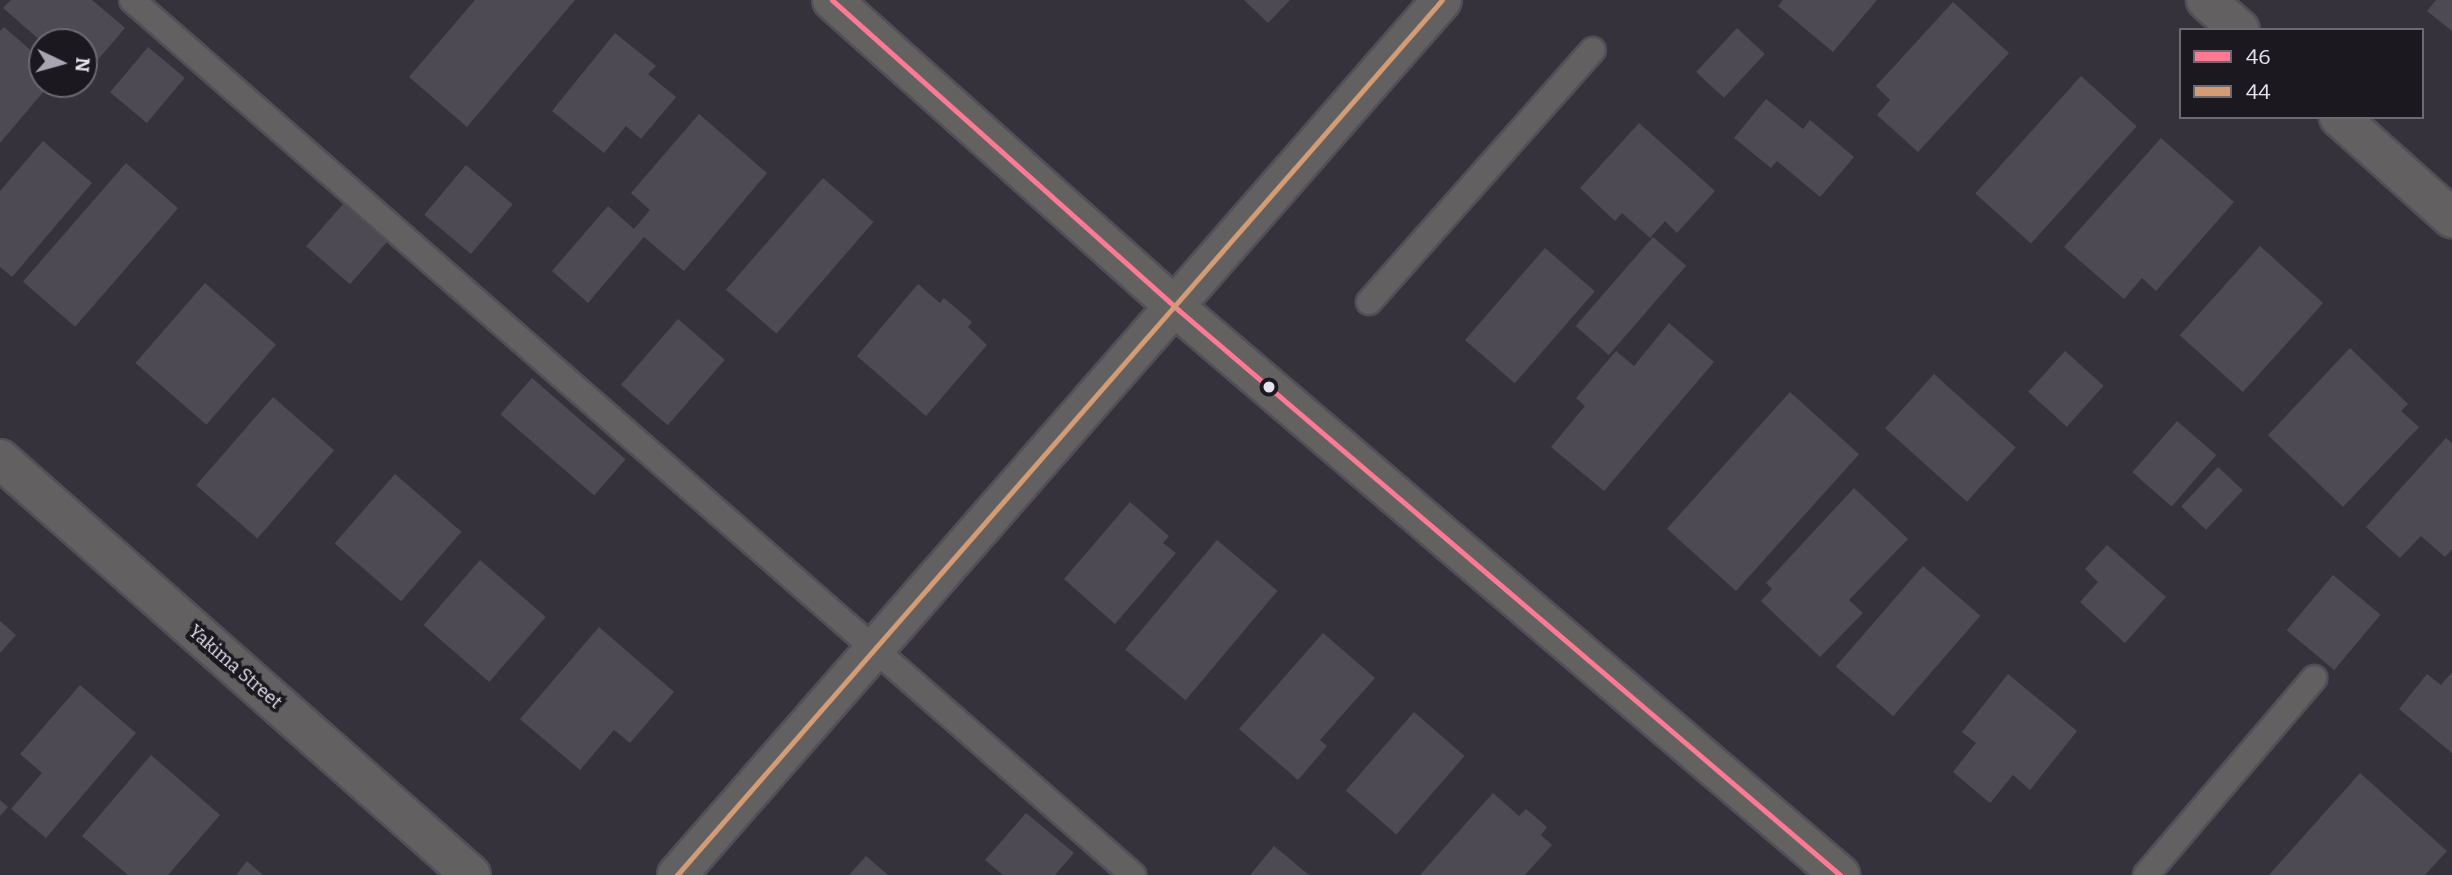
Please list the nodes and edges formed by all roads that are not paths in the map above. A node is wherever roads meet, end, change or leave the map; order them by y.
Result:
1 (132, 0) edge
2 (832, 0) edge
3 (1442, 0) edge
4 (2206, 0) edge
5 (2238, 28) edge
6 (1593, 50) dead end
7 (2341, 119) edge
8 (2452, 218) edge
9 (1369, 302) dead end
10 (1175, 307) junction
11 (0, 459) edge
12 (875, 649) junction
13 (2314, 678) dead end
14 (471, 875) edge
15 (677, 875) edge
16 (1133, 875) edge
17 (1840, 875) edge
18 (2146, 875) edge

1 - 12 lane
2 - 10 main road
3 - 10 street
4 - 5 street
6 - 9 lane
7 - 8 street
10 - 12 street
10 - 17 main road
11 - 14 street, Yakima Street
12 - 15 street
12 - 16 lane
13 - 18 lane

